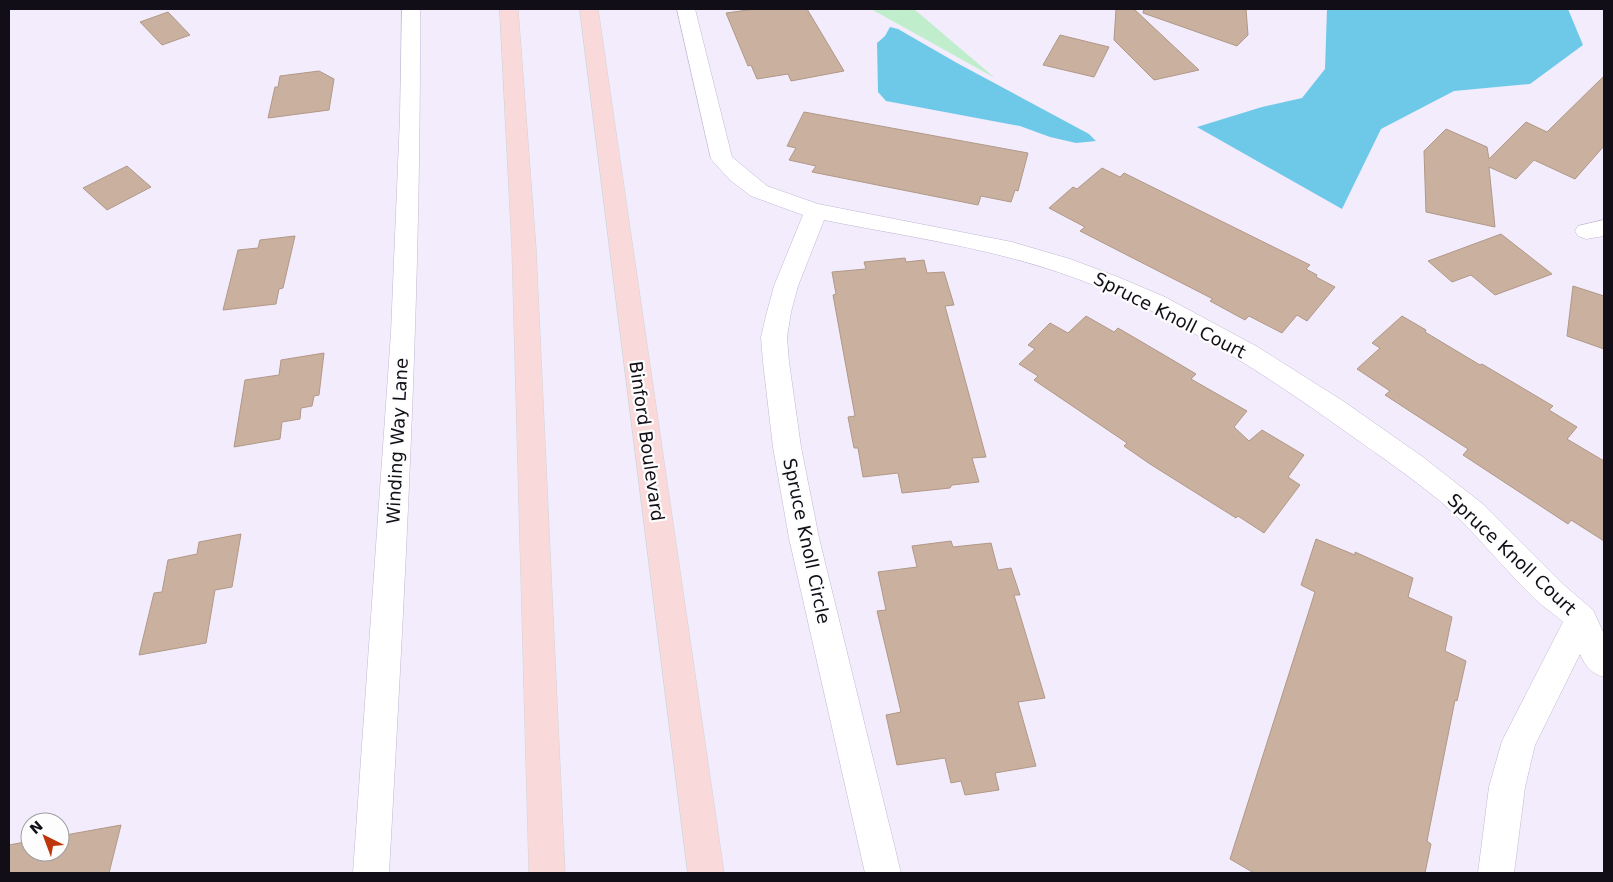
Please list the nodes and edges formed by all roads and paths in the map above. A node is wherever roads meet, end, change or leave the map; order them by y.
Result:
1 (411, 9) edge
2 (509, 9) edge
3 (589, 9) edge
4 (686, 9) edge
5 (816, 211) junction
6 (1593, 619) edge
7 (1604, 662) edge
8 (371, 873) edge
9 (547, 873) edge
10 (706, 873) edge
11 (883, 873) edge
12 (1496, 873) edge

1 - 8 street, Winding Way Lane
2 - 9 main road
3 - 10 main road, Binford Boulevard
4 - 5 street, Spruce Knoll Court
5 - 6 street, Spruce Knoll Court
5 - 11 street, Spruce Knoll Circle
6 - 7 street, Spruce Knoll Court
6 - 12 street

